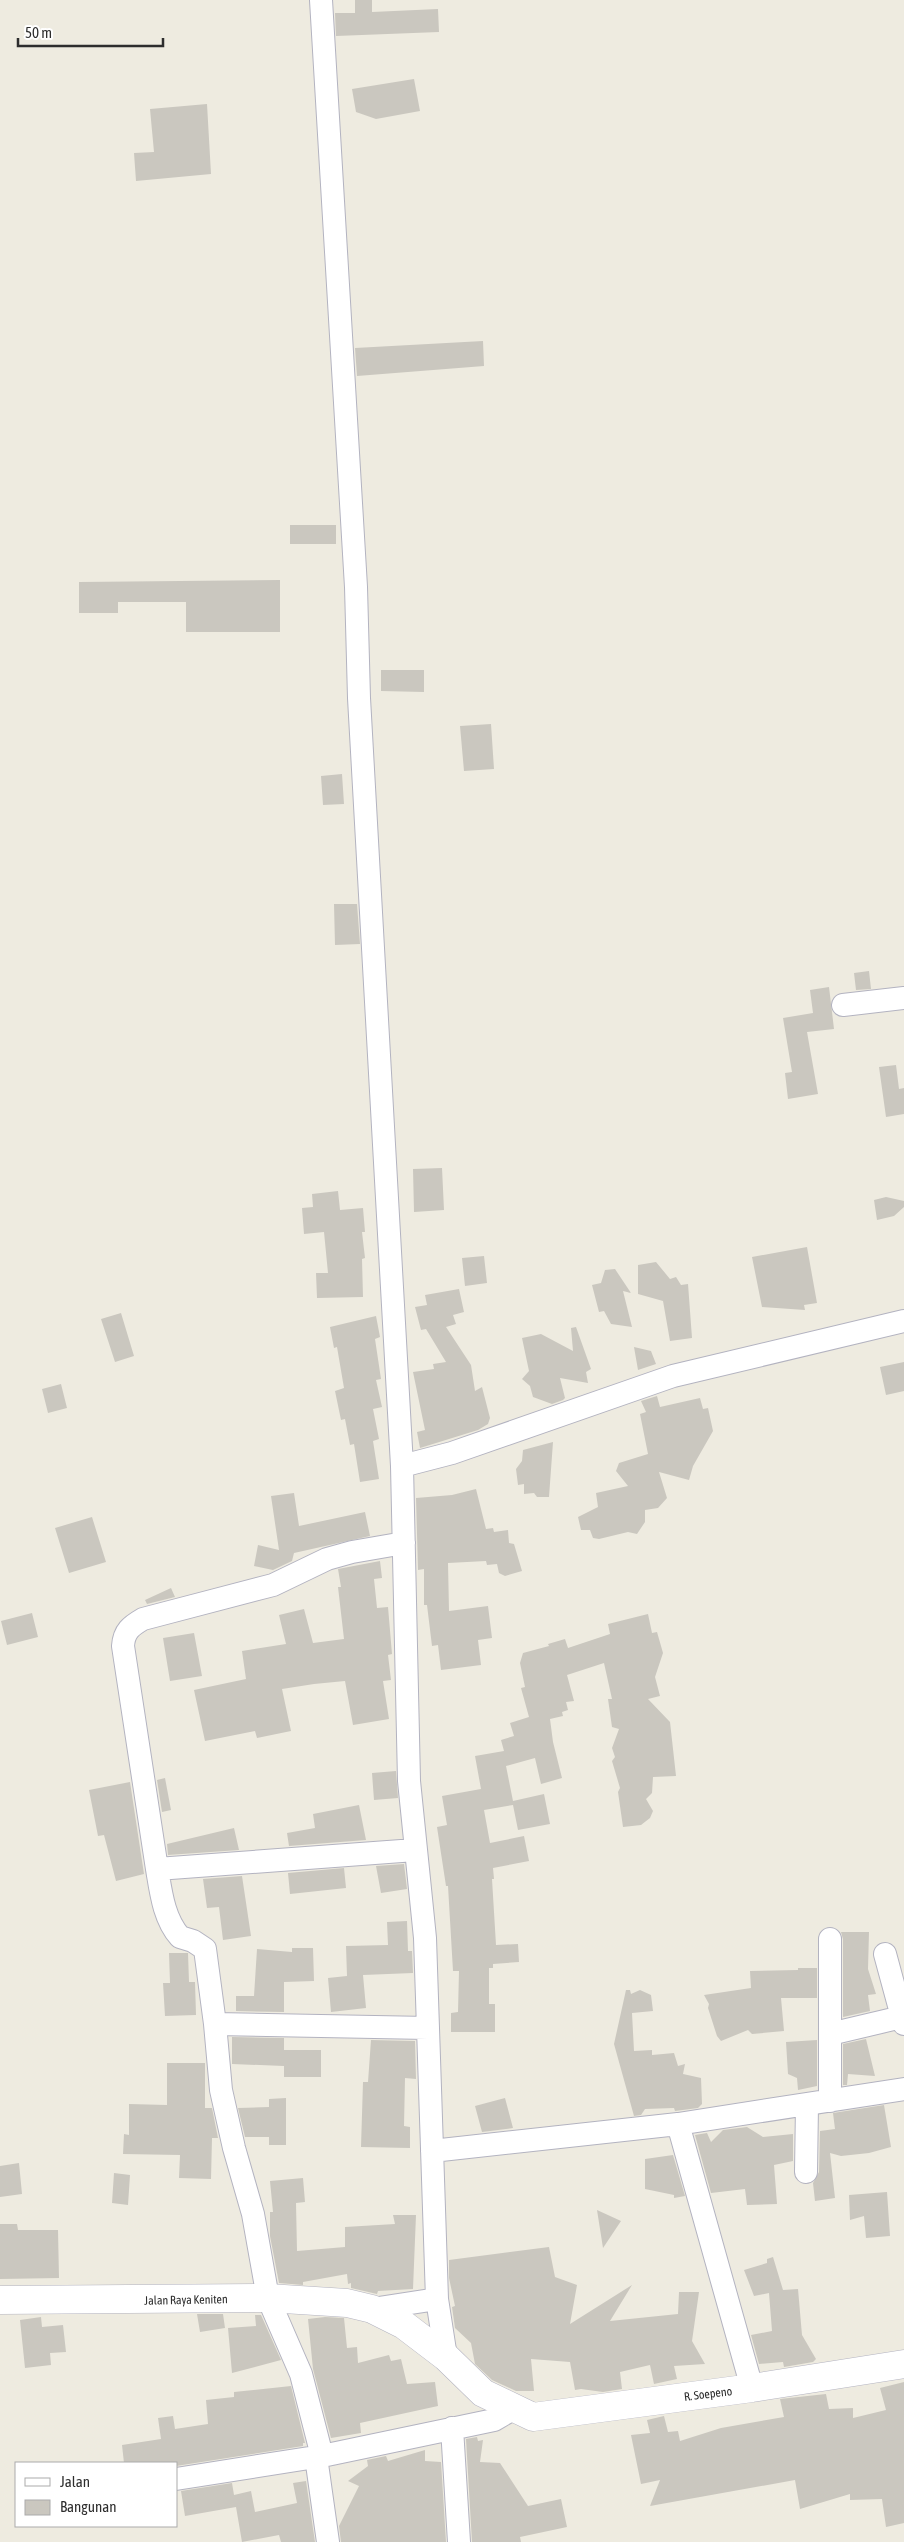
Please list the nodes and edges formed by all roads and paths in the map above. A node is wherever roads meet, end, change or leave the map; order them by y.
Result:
1 (321, 0) edge
2 (904, 998) edge
3 (842, 1005) dead end
4 (904, 1321) edge
5 (402, 1466) junction
6 (404, 1543) junction
7 (415, 1850) junction
8 (157, 1869) junction
9 (830, 1940) dead end
10 (885, 1954) dead end
11 (903, 2021) edge
12 (215, 2024) junction
13 (428, 2028) junction
14 (830, 2034) junction
15 (904, 2089) edge
16 (830, 2101) junction
17 (807, 2105) junction
18 (678, 2124) junction
19 (432, 2151) junction
20 (806, 2172) dead end
21 (268, 2298) junction
22 (436, 2299) junction
23 (0, 2300) edge
24 (372, 2309) junction
25 (446, 2357) junction
26 (904, 2364) edge
27 (752, 2388) junction
28 (513, 2409) junction
29 (452, 2428) junction
30 (322, 2456) junction
31 (178, 2479) edge
32 (328, 2542) edge
33 (459, 2542) edge

1 - 5 street
2 - 3 street
4 - 5 street
5 - 6 street
6 - 7 street
6 - 8 street
7 - 8 street
7 - 13 street
8 - 12 street
9 - 14 street
10 - 11 street
11 - 14 street
12 - 13 street
12 - 21 street
13 - 19 street
14 - 16 street
15 - 16 street
16 - 17 street
17 - 18 street
17 - 20 street
18 - 19 street
18 - 27 street
19 - 22 street
21 - 23 street, Jalan Raya Keniten
21 - 24 street, Jalan Raya Keniten
21 - 30 street
22 - 24 street
22 - 25 street
24 - 25 street, Jalan Raya Keniten
25 - 28 street, R. Soepeno
26 - 27 street, R. Soepeno
27 - 28 street, R. Soepeno
28 - 29 street
29 - 30 street
29 - 33 street
30 - 31 street
30 - 32 street

